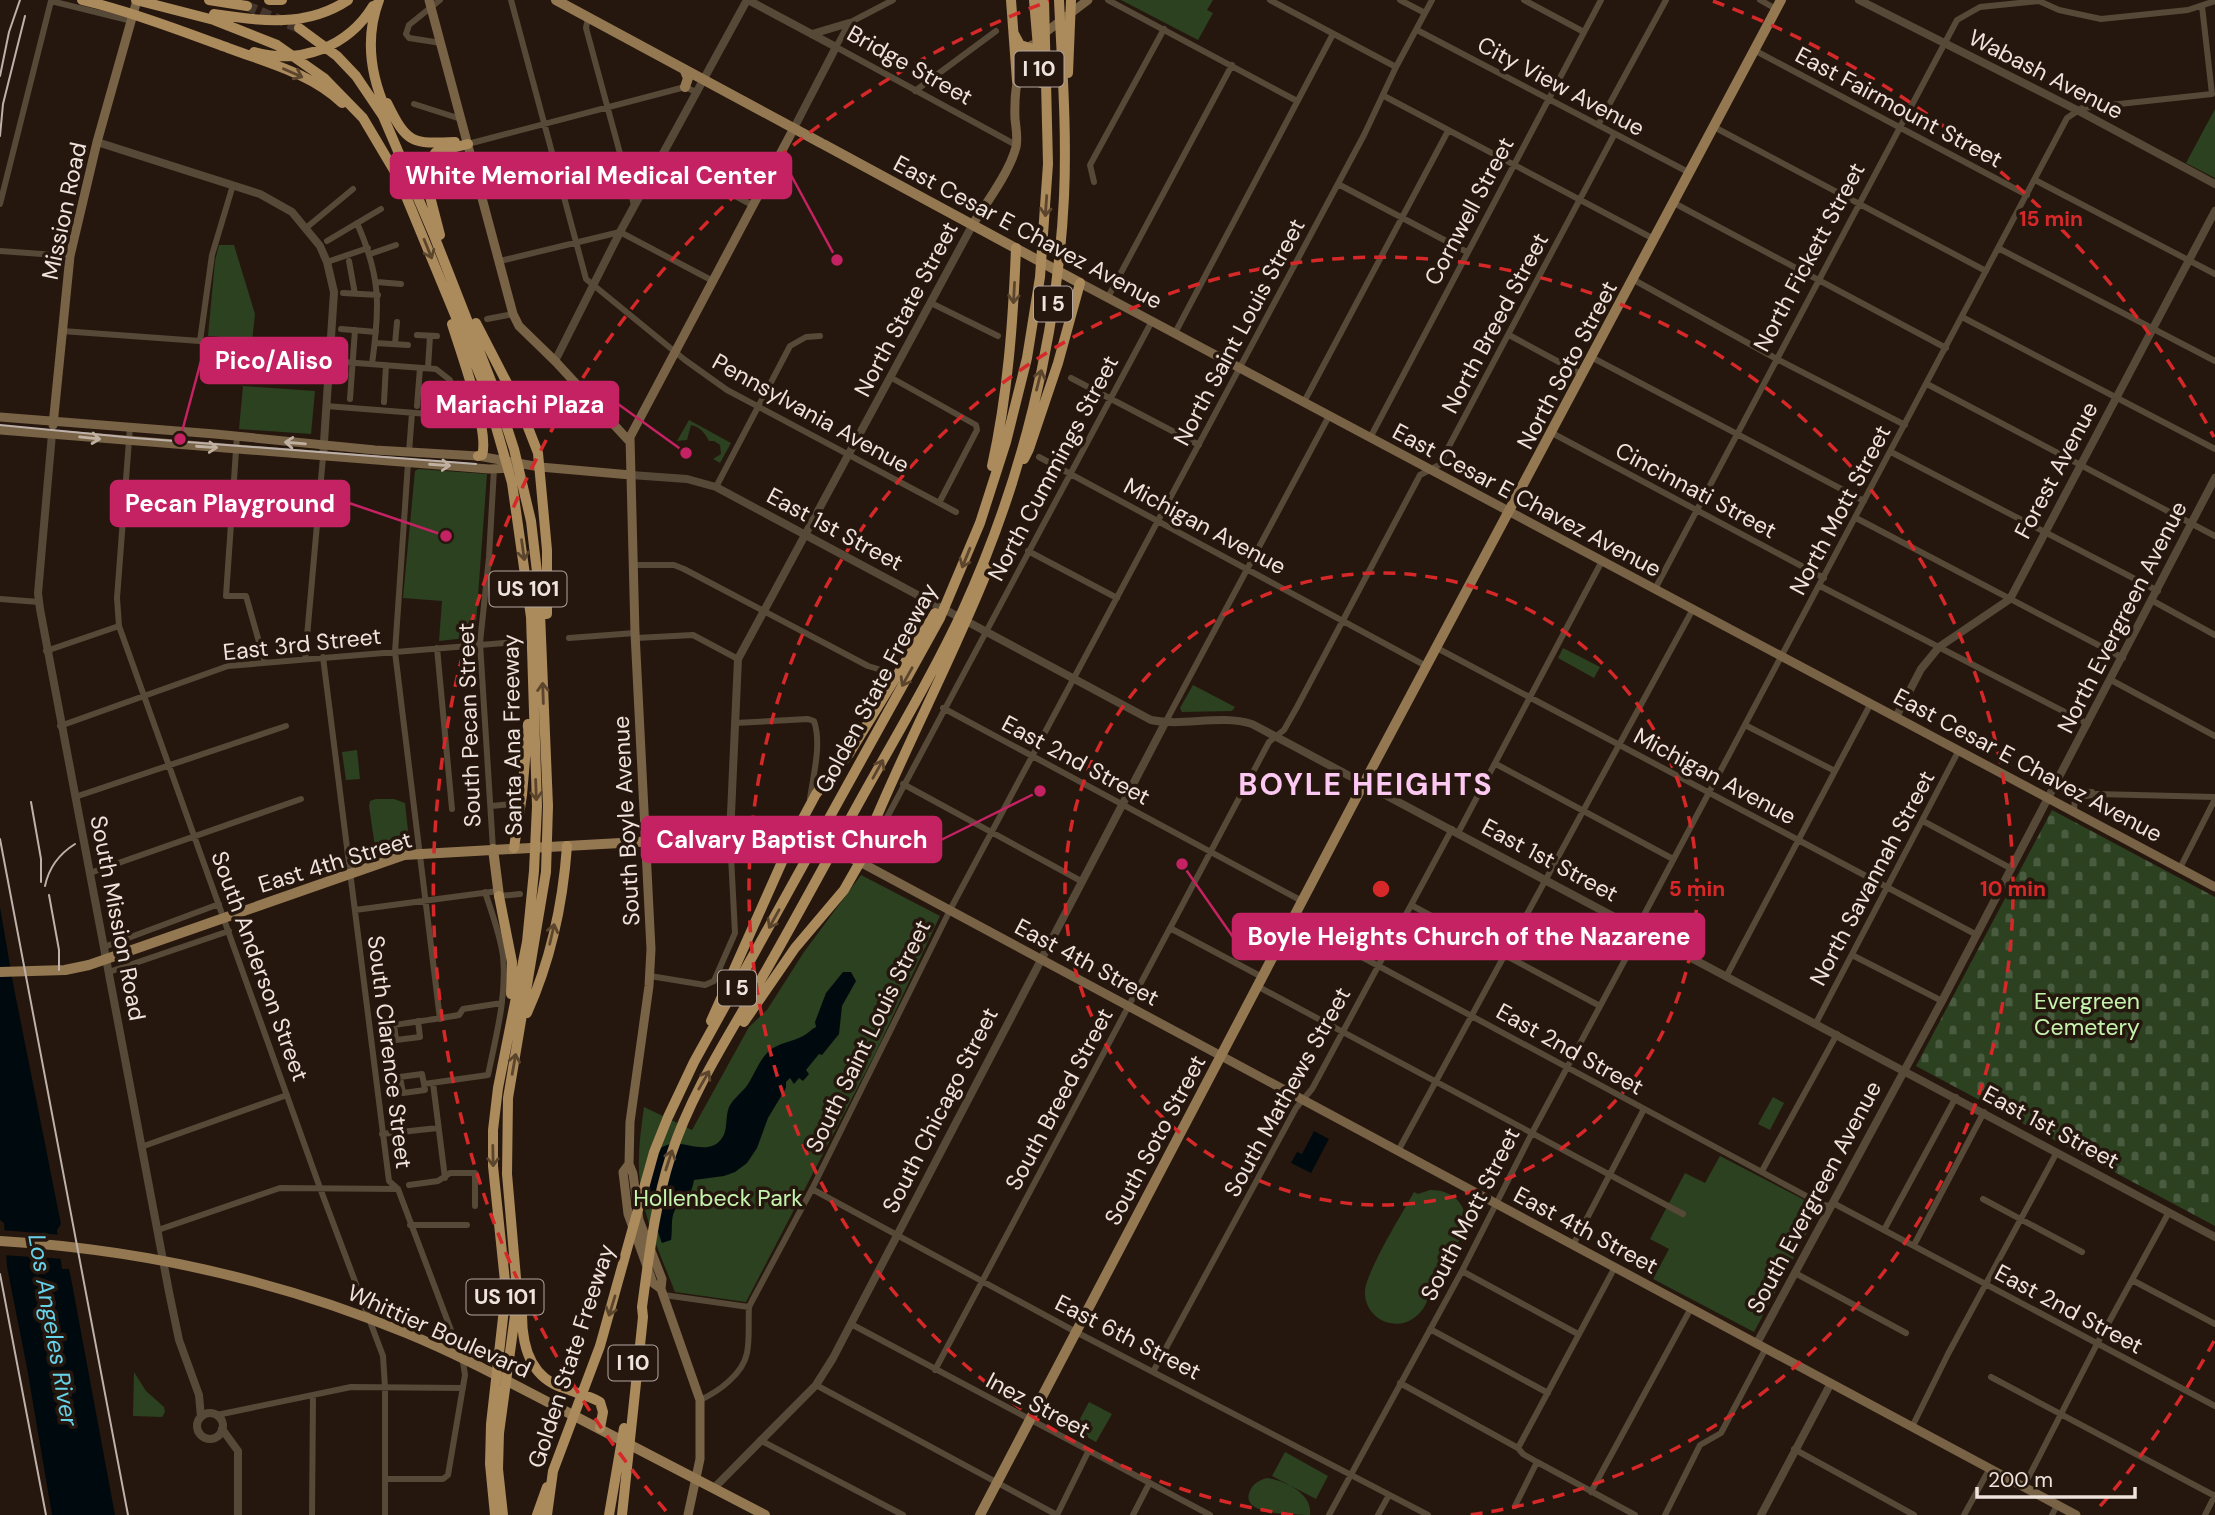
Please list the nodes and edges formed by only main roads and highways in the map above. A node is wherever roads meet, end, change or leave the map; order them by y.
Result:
1 (82, 0) edge
2 (137, 0) edge
3 (209, 0) edge
4 (269, 0) edge
5 (282, 0) edge
6 (348, 0) edge
7 (378, 0) edge
8 (556, 0) edge
9 (1011, 0) edge
10 (1034, 0) edge
11 (1044, 0) edge
12 (1059, 0) edge
13 (1087, 0) edge
14 (152, 4) junction
15 (430, 4) edge
16 (1779, 4) edge
17 (1074, 5) edge
18 (247, 6) dead end
19 (133, 18) junction
20 (299, 28) tunnel mouth
21 (1014, 31) junction
22 (184, 32) junction
23 (1030, 47) junction
24 (685, 71) junction
25 (374, 75) junction
26 (1017, 81) junction
27 (685, 87) road end
28 (794, 128) junction
29 (1064, 135) junction
30 (1048, 138) junction
31 (468, 144) junction
32 (383, 149) junction
33 (973, 224) junction
34 (433, 233) junction
35 (1016, 248) junction
36 (442, 256) junction
37 (440, 281) junction
38 (1080, 283) junction
39 (458, 293) junction
40 (0, 417) edge
41 (53, 421) junction
42 (0, 430) edge
43 (52, 434) junction
44 (631, 442) junction
45 (509, 449) junction
46 (478, 456) junction
47 (540, 467) junction
48 (1017, 470) junction
49 (631, 475) junction
50 (517, 483) junction
51 (1509, 513) junction
52 (980, 523) junction
53 (937, 616) junction
54 (959, 628) junction
55 (541, 644) junction
56 (532, 697) junction
57 (1364, 783) joint
58 (767, 834) junction
59 (794, 835) junction
60 (646, 841) junction
61 (868, 845) joint
62 (564, 846) junction
63 (517, 848) junction
64 (493, 849) junction
65 (785, 856) junction
66 (860, 862) junction
67 (2215, 887) edge
68 (498, 894) joint
69 (0, 972) edge
70 (520, 1029) junction
71 (729, 1037) junction
72 (1221, 1056) junction
73 (694, 1062) junction
74 (498, 1088) junction
75 (0, 1241) edge
76 (516, 1278) junction
77 (642, 1307) junction
78 (600, 1428) junction
79 (553, 1471) junction
80 (696, 1479) junction
81 (493, 1512) edge
82 (503, 1515) edge
83 (537, 1515) edge
84 (547, 1515) edge
85 (608, 1515) edge
86 (622, 1515) edge
87 (688, 1515) edge
88 (765, 1515) edge
89 (980, 1515) edge
90 (2076, 1515) edge

1 - 19 highway
2 - 14 highway, Santa Ana Freeway / US 101
2 - 19 main road, Mission Road
3 - 18 highway
4 - 5 highway
6 - 14 highway
7 - 22 highway
7 - 25 highway
8 - 24 main road, East Cesar E Chavez Avenue
9 - 21 highway
10 - 30 highway, I 10
11 - 30 highway, Golden State Freeway / I 5
12 - 29 highway, Golden State Freeway / I 5
13 - 17 main road, North State Street
14 - 32 highway, Santa Ana Freeway / US 101
15 - 31 main road
16 - 51 main road, North Soto Street
17 - 23 main road, North State Street
17 - 29 highway, I 10
19 - 22 highway
19 - 41 main road, Mission Road
20 - 34 highway, Santa Ana Freeway / US 101
21 - 23 highway
21 - 26 highway
22 -> 32 highway
23 - 26 main road, North State Street
24 - 27 main road
24 - 28 main road, East Cesar E Chavez Avenue
25 - 31 highway
25 - 34 highway
26 - 33 main road, North State Street
28 - 33 main road, East Cesar E Chavez Avenue
28 - 44 main road
48 -> 29 highway, Golden State Freeway / I 5
30 -> 52 highway, Golden State Freeway / I 5
31 - 36 highway
31 - 44 main road
32 -> 37 highway, Santa Ana Freeway / US 101
33 - 35 main road, East Cesar E Chavez Avenue
34 - 36 highway, Santa Ana Freeway / US 101
35 - 38 main road, East Cesar E Chavez Avenue
35 -> 52 highway
36 - 39 highway, Santa Ana Freeway / US 101
37 - 45 highway, Santa Ana Freeway / US 101
37 - 46 highway
38 - 48 highway
38 - 51 main road, East Cesar E Chavez Avenue
39 - 45 highway, Santa Ana Freeway / US 101
39 - 47 highway
40 - 41 main road, East 1st Street
41 - 43 main road, Mission Road
46 -> 41 main road, East 1st Street
42 - 43 main road, East 1st Street
43 -> 47 main road, East 1st Street
44 - 49 main road, South Boyle Avenue
45 - 50 highway, Santa Ana Freeway / US 101
46 - 47 main road, East 1st Street
47 - 49 main road, East 1st Street
47 - 55 highway
48 - 54 highway, Golden State Freeway / I 5
49 - 60 main road, South Boyle Avenue
50 - 55 highway, Santa Ana Freeway / US 101
50 -> 56 highway, Santa Ana Freeway / US 101
51 - 57 main road, North Soto Street
51 - 67 main road, East Cesar E Chavez Avenue
52 -> 53 highway, Golden State Freeway / I 5
53 - 59 highway
53 -> 73 highway, Golden State Freeway / I 5
54 - 61 highway
71 -> 54 highway, Golden State Freeway / I 5
70 -> 55 highway, Santa Ana Freeway / US 101
56 - 63 highway
56 -> 74 highway, Santa Ana Freeway / US 101
57 - 72 main road, South Soto Street
58 - 59 main road, East 4th Street
58 - 60 main road, East 4th Street
58 - 65 highway
59 - 65 highway
59 - 66 main road, East 4th Street
60 - 62 main road, East 4th Street
60 - 80 main road, South Boyle Avenue
61 - 66 main road
62 - 63 main road, East 4th Street
70 -> 62 highway
63 - 64 main road, East 4th Street
64 - 68 main road, South Pecan Street
64 - 69 main road, East 4th Street
65 - 73 highway
66 - 71 highway
66 - 72 main road, East 4th Street
68 - 74 highway
76 -> 70 highway, Santa Ana Freeway / US 101
77 -> 71 highway, Golden State Freeway / I 5
72 - 89 main road, South Soto Street
72 - 90 main road, East 4th Street
73 -> 79 highway, Golden State Freeway / I 5
74 -> 81 highway, Santa Ana Freeway / US 101
75 - 78 main road, Whittier Boulevard
76 - 78 highway
76 - 82 highway, Santa Ana Freeway / US 101
77 - 85 highway, I 10
77 - 86 highway, Golden State Freeway / I 5
78 - 80 main road, Whittier Boulevard
79 - 83 highway
79 - 84 highway, Golden State Freeway / I 5
80 - 87 main road, South Boyle Avenue
80 - 88 main road, Whittier Boulevard

